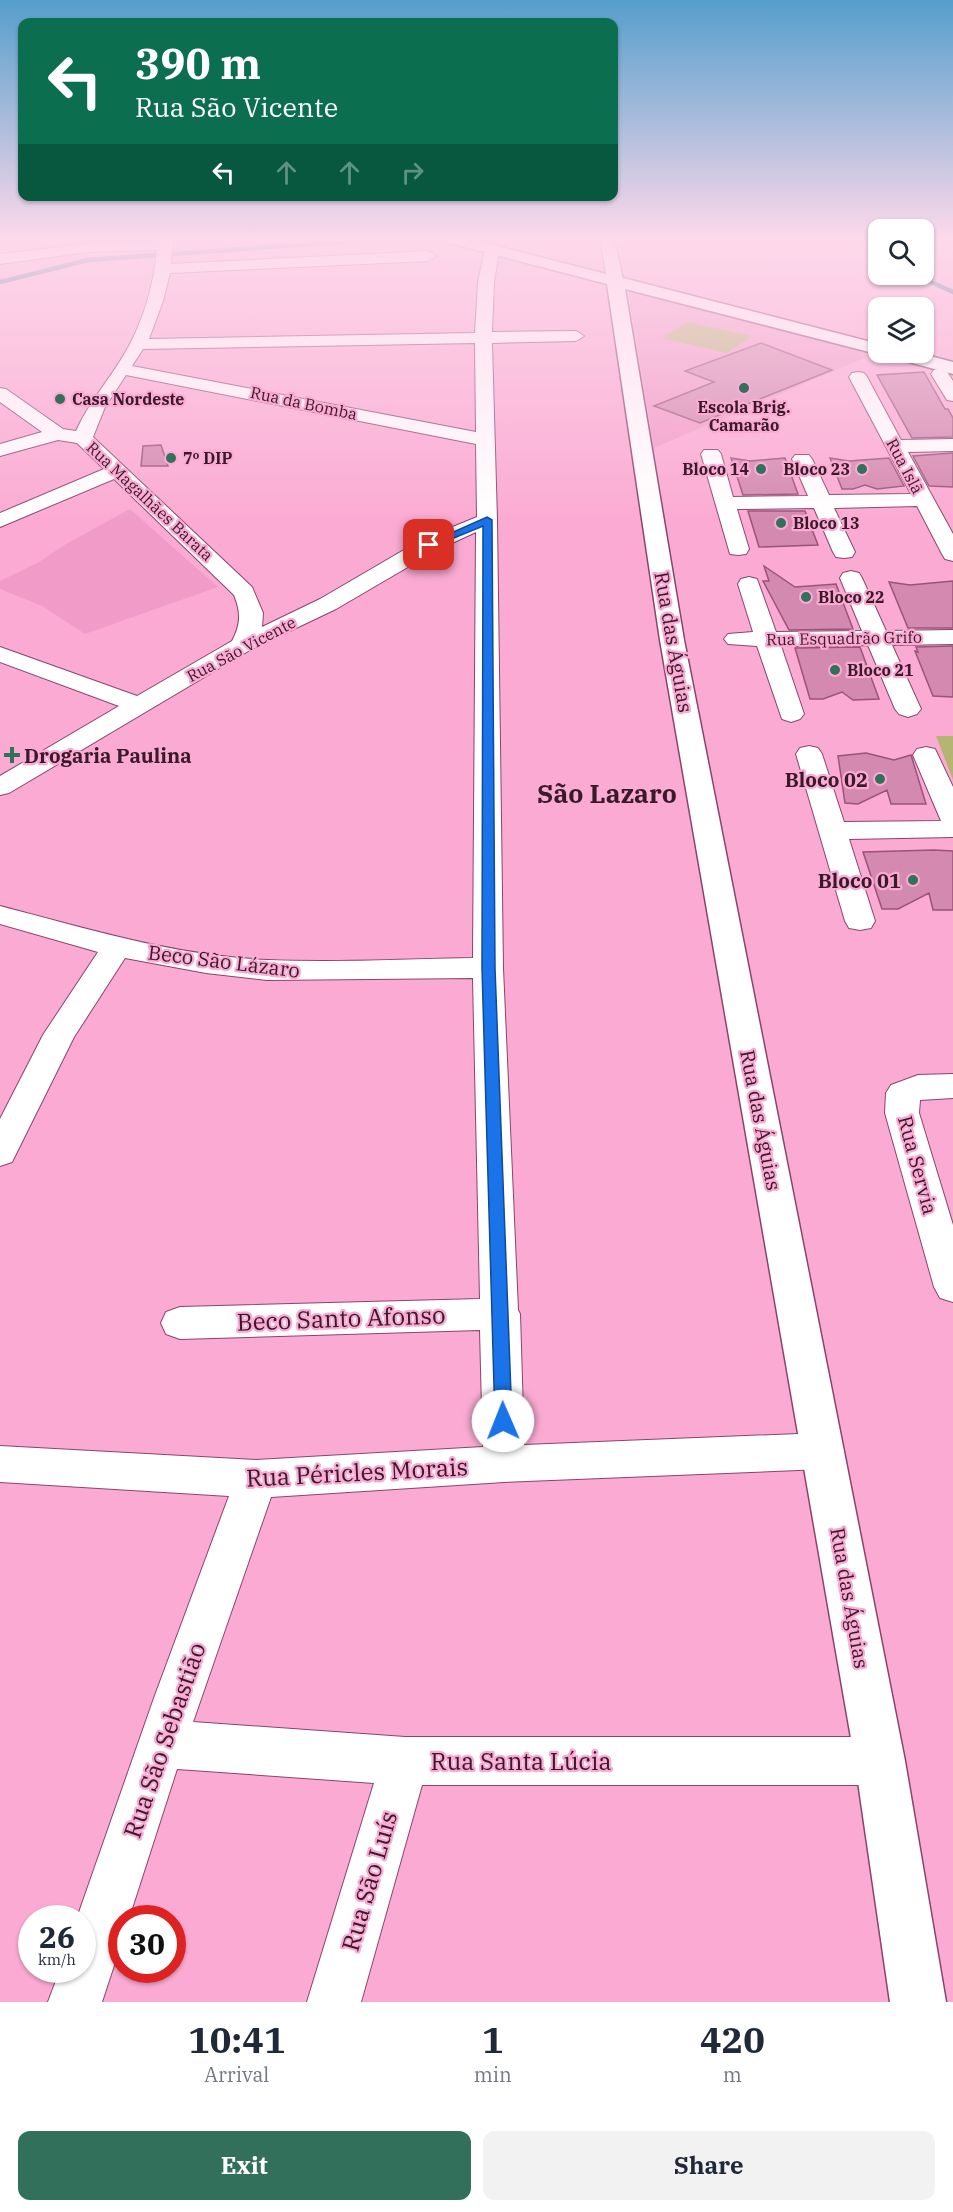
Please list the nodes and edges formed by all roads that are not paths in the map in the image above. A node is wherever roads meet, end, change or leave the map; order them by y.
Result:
1 (143, 331) edge
2 (483, 331) edge
3 (623, 331) edge
4 (817, 331) edge
5 (839, 331) edge
6 (576, 336) dead end
7 (483, 337) junction
8 (868, 338) edge
9 (138, 344) junction
10 (868, 346) edge
11 (934, 354) edge
12 (953, 359) edge
13 (923, 363) edge
14 (122, 369) junction
15 (946, 371) edge
16 (858, 377) dead end
17 (0, 393) edge
18 (953, 396) edge
19 (57, 434) junction
20 (83, 438) junction
21 (486, 440) junction
22 (953, 445) edge
23 (895, 446) junction
24 (0, 450) edge
25 (711, 454) dead end
26 (802, 459) dead end
27 (118, 470) junction
28 (924, 500) junction
29 (821, 501) junction
30 (725, 503) junction
31 (487, 520) junction
32 (0, 521) edge
33 (738, 549) dead end
34 (844, 552) dead end
35 (953, 554) edge
36 (851, 578) dead end
37 (749, 584) dead end
38 (953, 637) edge
39 (876, 638) junction
40 (736, 639) dead end
41 (768, 639) junction
42 (242, 645) junction
43 (0, 654) edge
44 (141, 706) junction
45 (908, 709) dead end
46 (791, 714) dead end
47 (808, 754) dead end
48 (926, 755) dead end
49 (0, 787) edge
50 (953, 819) edge
51 (953, 829) edge
52 (832, 831) junction
53 (0, 915) edge
54 (860, 921) dead end
55 (117, 947) junction
56 (488, 968) junction
57 (953, 1086) edge
58 (0, 1153) edge
59 (953, 1287) edge
60 (501, 1314) junction
61 (180, 1323) dead end
62 (823, 1451) junction
63 (0, 1464) edge
64 (504, 1464) junction
65 (256, 1479) junction
66 (163, 1744) junction
67 (405, 1761) junction
68 (880, 1761) junction
69 (75, 2002) edge
70 (334, 2002) edge
71 (918, 2002) edge

1 - 9 street
2 - 7 street
3 - 62 street, Rua das Águias
4 - 10 street
5 - 8 street
6 - 7 street
7 - 9 street
7 - 21 street
9 - 14 street
11 - 12 street
13 - 15 street
14 - 20 street
14 - 21 street, Rua da Bomba
15 - 18 street
16 - 23 street, Rua Islã
17 - 19 street, Rua Magalhães Barata
19 - 20 street, Rua Magalhães Barata
19 - 24 street
20 - 27 street, Rua Magalhães Barata
21 - 31 street
22 - 23 street
23 - 28 street, Rua Islã
25 - 30 street
26 - 29 street
27 - 32 street
27 - 42 street, Rua Magalhães Barata
28 - 29 street
28 - 35 street, Rua Islã
29 - 30 street
29 - 34 street
30 - 33 street
31 - 42 street, Rua São Vicente
31 - 56 street
36 - 39 street
37 - 41 street
38 - 39 street, Rua Esquadrão Grifo
39 - 41 street, Rua Esquadrão Grifo
39 - 45 street
40 - 41 street, Rua Esquadrão Grifo
41 - 46 street
42 - 44 street, Rua São Vicente
43 - 44 street
44 - 49 street, Rua São Vicente
47 - 52 street
48 - 50 street
51 - 52 street
52 - 54 street
53 - 55 street, Beco São Lázaro
55 - 56 street, Beco São Lázaro
55 - 58 street
56 - 60 street
57 - 59 street, Rua Servia
60 - 61 street, Beco Santo Afonso
60 - 64 street
62 - 64 street, Rua Péricles Morais
62 - 68 street, Rua das Águias
63 - 65 street, Rua Péricles Morais
64 - 65 street, Rua Péricles Morais
65 - 66 street, Rua São Sebastião
66 - 67 street, Rua Santa Lúcia
66 - 69 street, Rua São Sebastião
67 - 68 street, Rua Santa Lúcia
67 - 70 street, Rua São Luís
68 - 71 street, Rua das Águias

